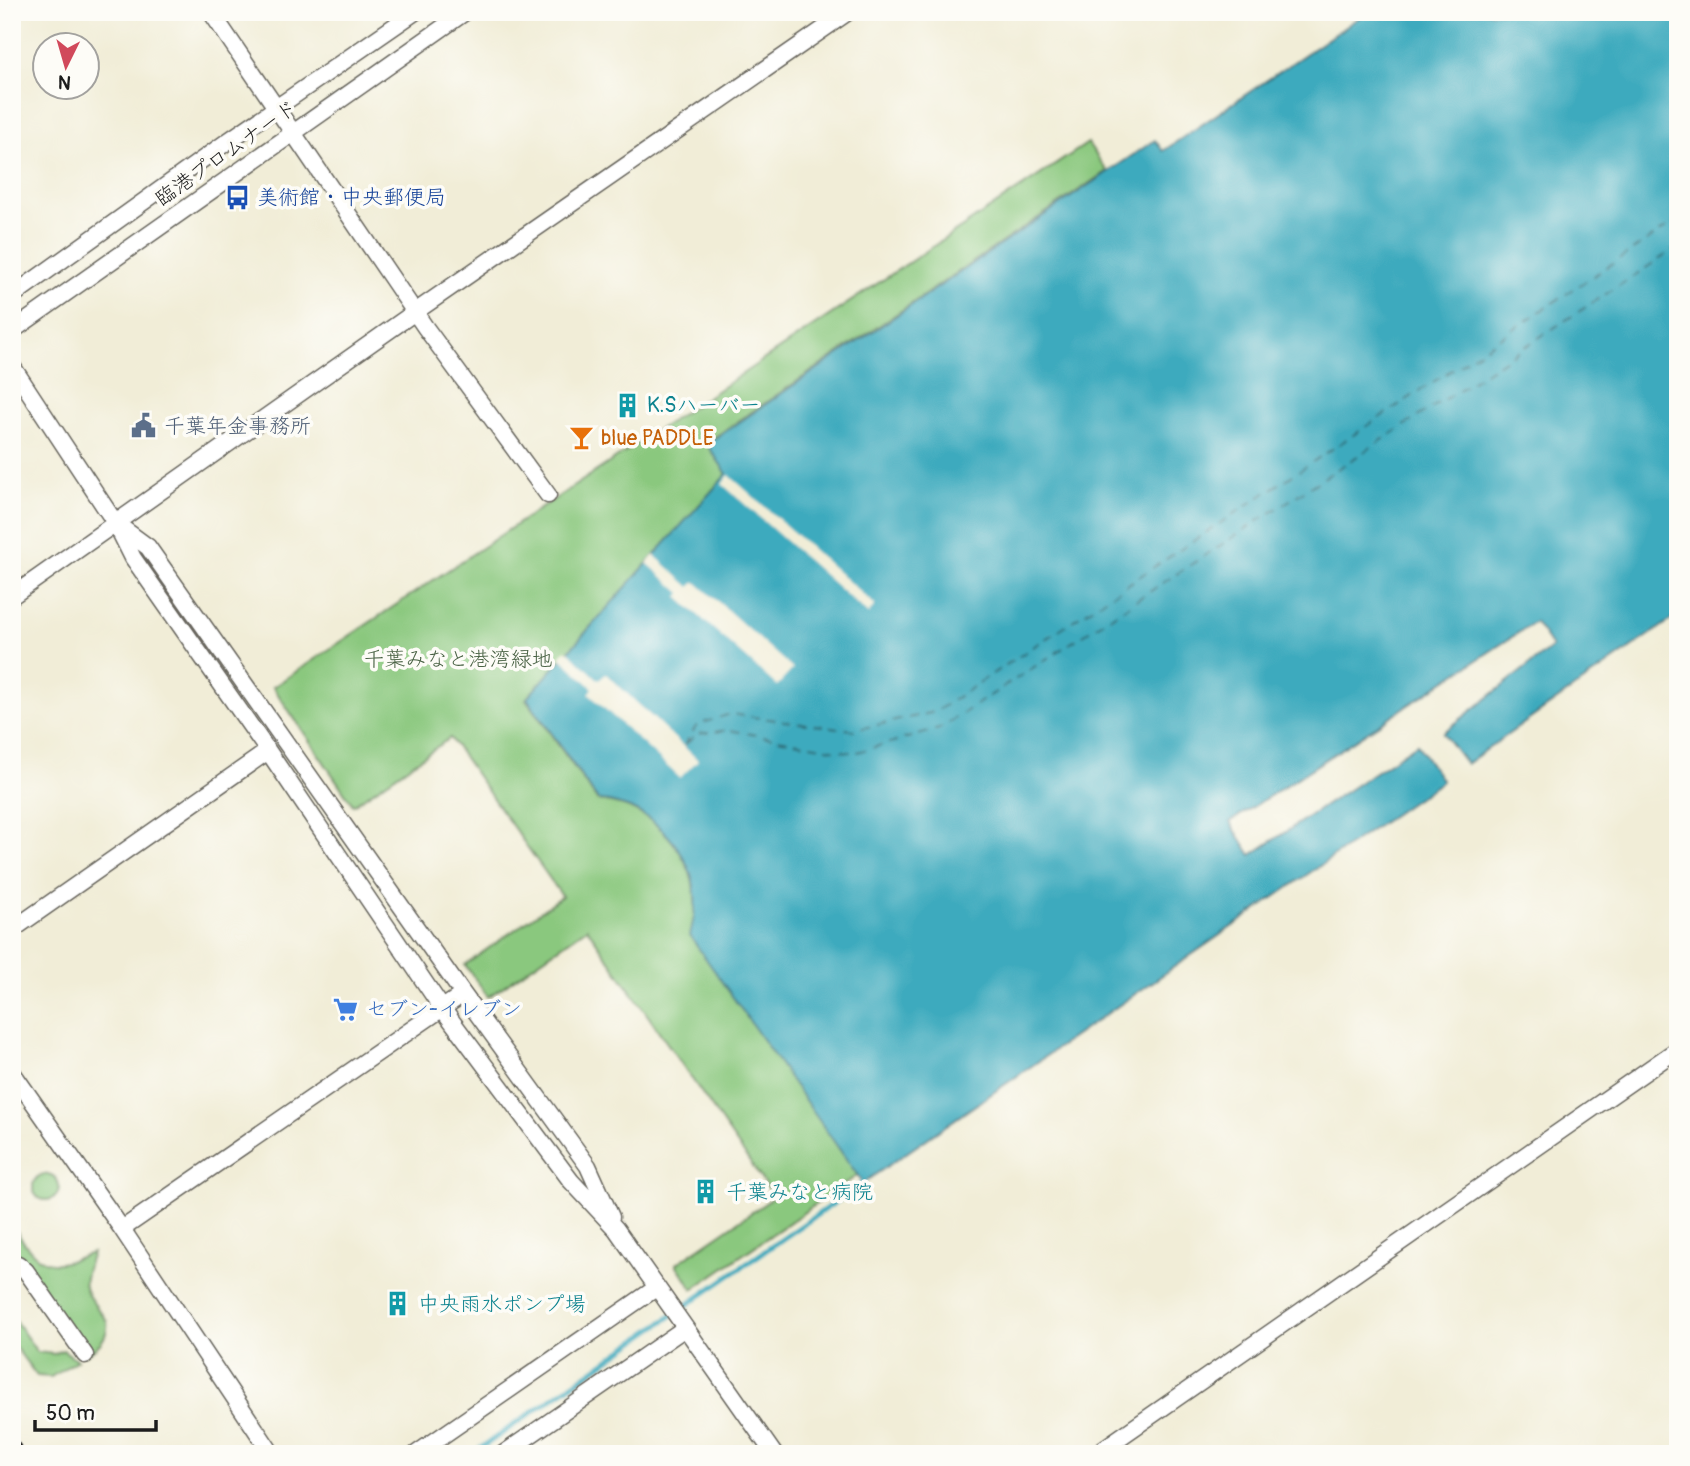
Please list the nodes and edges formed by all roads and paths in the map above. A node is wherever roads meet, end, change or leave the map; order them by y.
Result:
1 (211, 12) edge
2 (415, 12) edge
3 (465, 12) edge
4 (848, 12) edge
5 (276, 108) junction
6 (291, 133) junction
7 (12, 296) edge
8 (415, 312) junction
9 (12, 331) edge
10 (12, 366) edge
11 (548, 495) dead end
12 (116, 524) junction
13 (12, 596) edge
14 (268, 751) junction
15 (12, 930) edge
16 (463, 994) junction
17 (443, 1008) junction
18 (1678, 1049) edge
19 (12, 1072) edge
20 (122, 1228) junction
21 (616, 1229) junction
22 (12, 1262) edge
23 (656, 1288) junction
24 (683, 1325) junction
25 (85, 1355) dead end
26 (272, 1454) edge
27 (416, 1454) edge
28 (503, 1454) edge
29 (774, 1454) edge
30 (1096, 1454) edge

1 - 5 street
2 - 5 street, 臨港プロムナード
3 - 6 street, 臨港プロムナード
4 - 8 street
5 - 6 street
5 - 7 street, 臨港プロムナード
6 - 8 street
6 - 9 street, 臨港プロムナード
8 - 11 street
8 - 12 street
10 - 12 street
12 - 13 street
12 - 14 street
12 - 16 street
14 - 15 street
14 - 17 street
16 - 17 street
16 - 21 street
17 - 20 street
17 - 21 street
18 - 30 street
19 - 20 street
20 - 26 street
21 - 23 street
22 - 25 street
23 - 24 street
23 - 27 street
24 - 28 street
24 - 29 street

